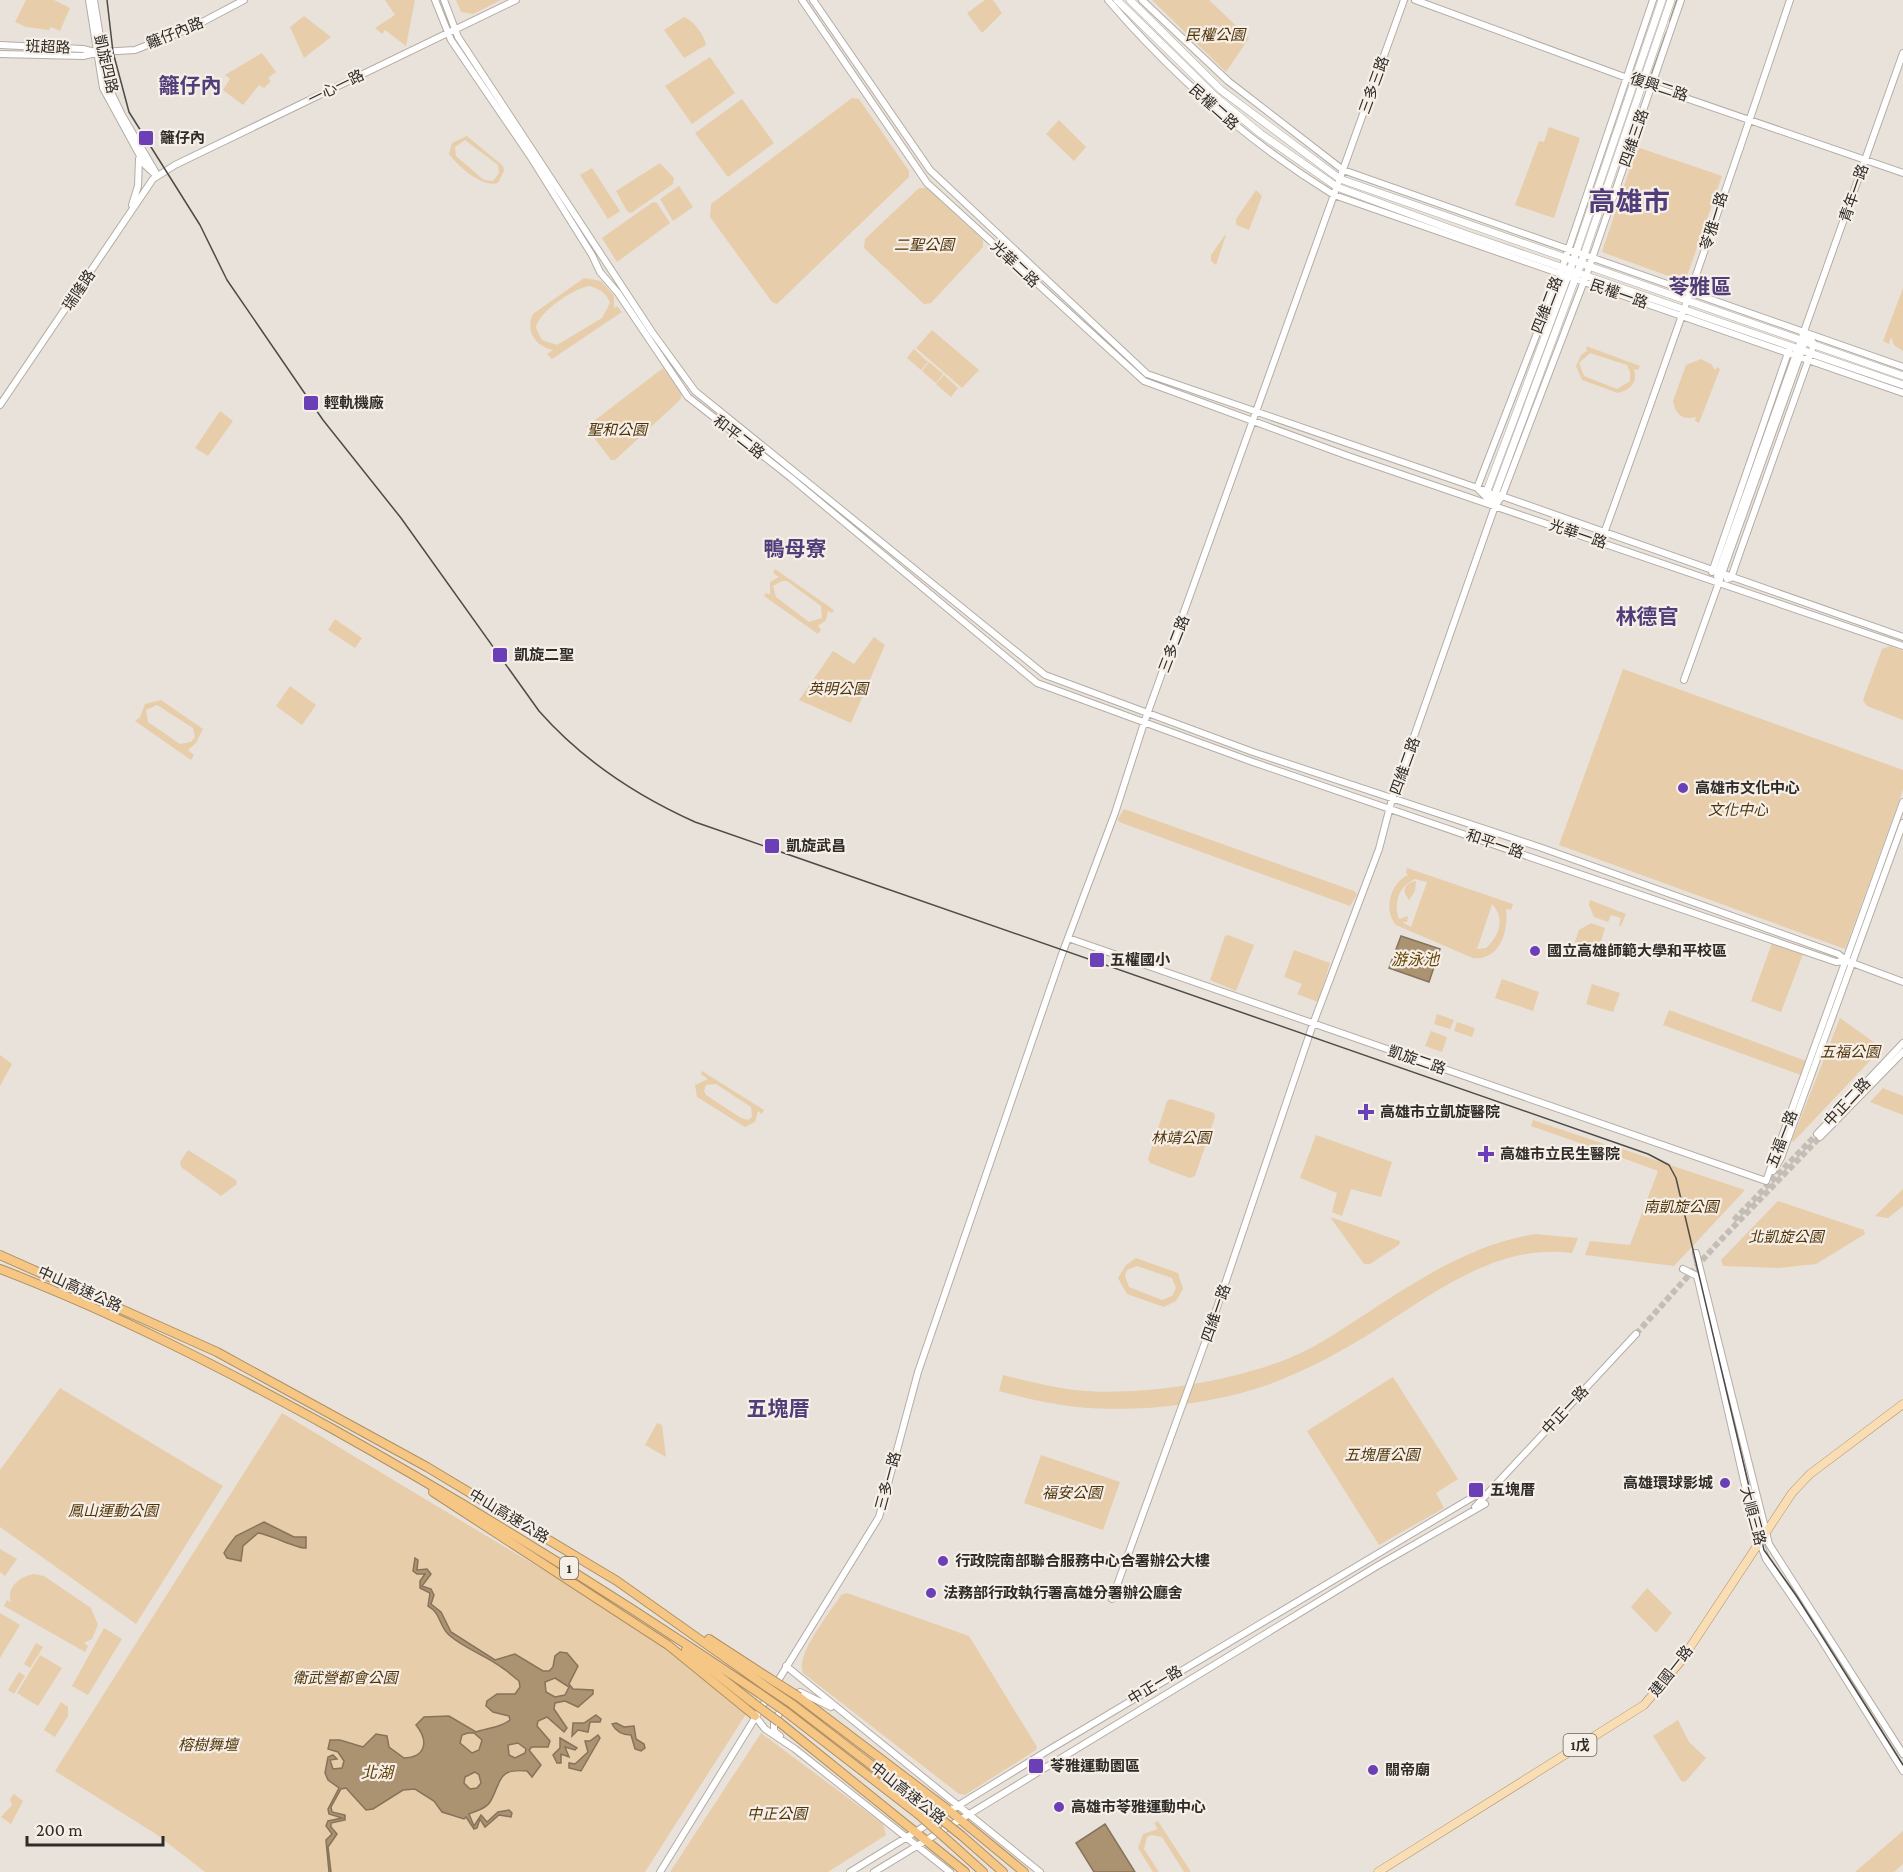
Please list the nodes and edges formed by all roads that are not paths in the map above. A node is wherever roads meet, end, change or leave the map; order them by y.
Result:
1 (89, 0) edge
2 (94, 0) edge
3 (244, 0) edge
4 (435, 0) edge
5 (444, 0) edge
6 (516, 0) edge
7 (802, 0) edge
8 (813, 0) edge
9 (1108, 0) edge
10 (1117, 0) edge
11 (1130, 0) edge
12 (1142, 0) edge
13 (1404, 0) edge
14 (1415, 0) edge
15 (1653, 0) edge
16 (1662, 0) edge
17 (1671, 0) edge
18 (1681, 0) edge
19 (1790, 0) edge
20 (455, 30) junction
21 (448, 34) junction
22 (837, 36) junction
23 (830, 41) junction
24 (0, 45) edge
25 (98, 52) junction
26 (1903, 53) edge
27 (0, 54) edge
28 (1627, 77) junction
29 (1639, 81) junction
30 (1653, 85) junction
31 (1749, 118) junction
32 (139, 156) junction
33 (1866, 160) junction
34 (1343, 170) junction
35 (1903, 172) edge
36 (157, 176) junction
37 (1339, 183) junction
38 (1334, 195) junction
39 (129, 214) junction
40 (1568, 249) junction
41 (1584, 255) junction
42 (1571, 257) junction
43 (1591, 262) junction
44 (1581, 263) junction
45 (1568, 273) junction
46 (1584, 279) junction
47 (1690, 296) junction
48 (1684, 313) junction
49 (652, 332) junction
50 (646, 336) junction
51 (1804, 339) junction
52 (1799, 353) junction
53 (1903, 367) edge
54 (1903, 376) edge
55 (1903, 385) edge
56 (1903, 393) edge
57 (0, 405) edge
58 (1766, 415) junction
59 (1255, 418) junction
60 (1776, 418) junction
61 (1786, 422) junction
62 (1477, 488) junction
63 (1487, 491) junction
64 (1499, 495) junction
65 (1495, 506) junction
66 (1604, 533) junction
67 (1600, 542) junction
68 (1717, 573) junction
69 (1731, 578) junction
70 (1718, 583) junction
71 (1903, 637) edge
72 (1903, 646) edge
73 (1684, 680) dead end
74 (1148, 714) junction
75 (1144, 723) junction
76 (1392, 799) junction
77 (1903, 802) edge
78 (1389, 808) junction
79 (1903, 823) edge
80 (1068, 938) junction
81 (1850, 963) junction
82 (1903, 982) edge
83 (1313, 1024) junction
84 (1903, 1043) edge
85 (1903, 1052) edge
86 (1008, 1118) joint
87 (1766, 1181) joint
88 (1696, 1253) dead end
89 (0, 1255) edge
90 (1683, 1269) dead end
91 (2, 1270) edge
92 (1903, 1404) edge
93 (373, 1452) junction
94 (1478, 1494) dead end
95 (1463, 1502) junction
96 (1485, 1504) dead end
97 (1469, 1513) junction
98 (1766, 1535) junction
99 (1759, 1543) junction
100 (540, 1550) junction
101 (1112, 1599) dead end
102 (786, 1666) junction
103 (767, 1681) junction
104 (755, 1716) junction
105 (866, 1731) junction
106 (795, 1749) junction
107 (1903, 1754) edge
108 (1903, 1772) edge
109 (961, 1806) junction
110 (951, 1812) junction
111 (969, 1813) junction
112 (960, 1818) junction
113 (918, 1832) junction
114 (909, 1838) junction
115 (926, 1839) junction
116 (918, 1845) junction
117 (660, 1872) edge
118 (850, 1872) edge
119 (874, 1872) edge
120 (950, 1872) edge
121 (965, 1872) edge
122 (983, 1872) edge
123 (1003, 1872) edge
124 (1024, 1872) edge
125 (1040, 1872) edge
126 (1378, 1872) edge

1 - 25 street, 凱旋四路
2 - 25 street, 凱旋四路
3 - 25 street, 籬仔內路
4 - 21 street, 和平二路
5 - 20 street, 和平二路
6 - 20 street, 一心一路
7 - 23 street, 光華二路
8 - 22 street, 光華二路
9 - 38 street, 民權二路
10 - 37 main road, 民權二路
11 - 37 main road, 民權二路
12 - 34 street, 民權二路
13 - 34 street, 三多三路
14 - 28 street, 復興二路
15 - 28 street, 四維三路
16 - 29 main road, 四維三路
17 - 29 main road, 四維三路
18 - 30 street, 四維三路
19 - 31 street, 苓雅一路
20 - 21 street, 一心一路
20 - 49 street, 和平二路
21 - 36 street, 一心一路
21 - 50 street, 和平二路
22 - 23 street
22 - 59 street, 光華二路
23 - 59 street, 光華二路
24 - 25 street, 班超路
25 - 27 street, 班超路
25 - 32 street, 凱旋四路
25 - 36 street, 凱旋四路
26 - 33 street, 青年一路
28 - 29 street, 復興二路
28 - 40 street, 四維三路
29 - 30 street, 復興二路
29 - 41 main road, 四維三路
29 - 42 main road, 四維三路
30 - 31 street, 復興二路
30 - 43 street, 四維三路
31 - 33 street, 復興二路
31 - 47 street, 苓雅一路
32 - 36 street, 凱旋四路
32 - 39 street
33 - 35 street, 復興二路
33 - 51 street, 青年一路
34 - 37 street, 三多二路
34 - 40 street, 民權一路
36 - 39 street, 瑞隆路
37 - 38 street, 三多二路
37 - 42 main road, 民權一路
37 - 45 main road, 民權一路
38 - 45 street, 民權一路
38 - 59 street, 三多二路
39 - 57 street, 瑞隆路
40 - 42 street, 民權一路
41 - 42 street, 民權一路
41 - 43 street, 民權一路
41 - 44 main road, 四維三路
42 - 44 main road, 民權一路
42 - 45 main road, 四維三路
43 - 44 main road, 民權一路
43 - 46 street, 四維三路
43 - 47 main road, 民權一路
44 - 45 main road, 四維三路
45 - 46 main road, 民權一路
45 - 62 street, 四維二路
45 - 63 main road, 四維二路
45 - 64 main road, 四維二路
46 - 48 main road, 民權一路
46 - 64 street, 四維二路
47 - 48 street, 苓雅一路
47 - 51 main road, 民權一路
47 - 51 street, 民權一路
48 - 52 main road, 民權一路
48 - 66 street, 苓雅一路
49 - 50 street
49 - 74 street, 和平二路
50 - 75 street, 和平二路
51 - 52 street, 青年一路
51 - 52 street, 青年一路
51 - 53 street, 民權一路
51 - 54 main road, 民權一路
52 - 55 main road, 民權一路
52 - 56 street, 民權一路
52 - 58 street, 青年一路
52 - 60 street, 青年一路
52 - 61 street, 青年一路
58 - 60 street
58 - 68 street, 青年一路
59 - 62 street, 光華一路
59 - 65 street, 光華一路
59 - 74 street, 三多二路
60 - 61 street
60 - 68 street, 青年一路
61 - 69 street, 青年一路
62 - 63 street, 光華一路
62 - 65 street
63 - 64 street, 光華一路
63 - 65 main road
64 - 65 main road, 四維二路
64 - 66 street, 光華一路
65 - 67 street, 光華一路
65 - 76 street, 四維二路
66 - 67 street, 苓雅一路
66 - 68 street, 光華一路
67 - 70 street, 光華一路
68 - 69 street, 光華一路
68 - 70 street
68 - 70 street, 青年一路
69 - 70 street
69 - 71 street, 光華一路
70 - 72 street, 光華一路
70 - 73 street, 青年一路
74 - 75 street, 三多二路
74 - 76 street, 和平一路
75 - 78 street, 和平一路
75 - 80 street, 三多二路
76 - 78 street, 四維二路
76 - 81 street, 和平一路
77 - 81 street, 五福一路
78 - 81 street, 和平一路
78 - 83 street, 四維二路
79 - 81 street, 五福一路
80 - 83 street, 凱旋二路
80 - 86 street, 三多二路
81 - 82 street, 和平一路
81 - 87 street, 五福一路
83 - 87 street, 凱旋二路
83 - 101 street, 四維一路
84 - 85 street, 中正二路
86 - 102 street, 三多一路
88 - 98 street, 大順三路
89 - 103 highway, 中山高速公路 / 1
90 - 99 street, 大順三路
91 - 93 highway, 中山高速公路 / 1
92 - 98 main road, 建國一路 / 1戊
93 - 100 highway, 中山高速公路 / 1
93 - 104 highway
94 - 95 street, 中正一路
95 - 97 street, 中正一路
95 - 109 street, 中正一路
96 - 97 street, 中正一路
97 - 111 street, 中正一路
98 - 99 main road, 建國一路 / 1戊
98 - 107 street, 大順三路
99 - 108 street, 大順三路
99 - 126 main road, 建國一路 / 1戊
100 - 113 highway, bridge
100 - 122 highway, 中山高速公路 / 1, bridge
102 - 104 street, 三多一路
102 - 105 street
103 - 110 highway, bridge
103 - 123 highway, 中山高速公路 / 1, bridge
104 - 106 street
104 - 117 street, 三多一路
105 - 106 street
105 - 109 street
106 - 114 street
109 - 110 street, 中正一路
109 - 111 street
110 - 112 highway
110 - 113 street, 中正一路
111 - 112 street, 中正一路
111 - 125 street
112 - 115 street, 中正一路
112 - 124 highway
113 - 114 street, 中正一路
113 - 115 highway
114 - 116 street
114 - 118 street, 中正一路
115 - 116 street, 中正一路
115 - 121 highway
116 - 119 street, 中正一路
116 - 120 street

